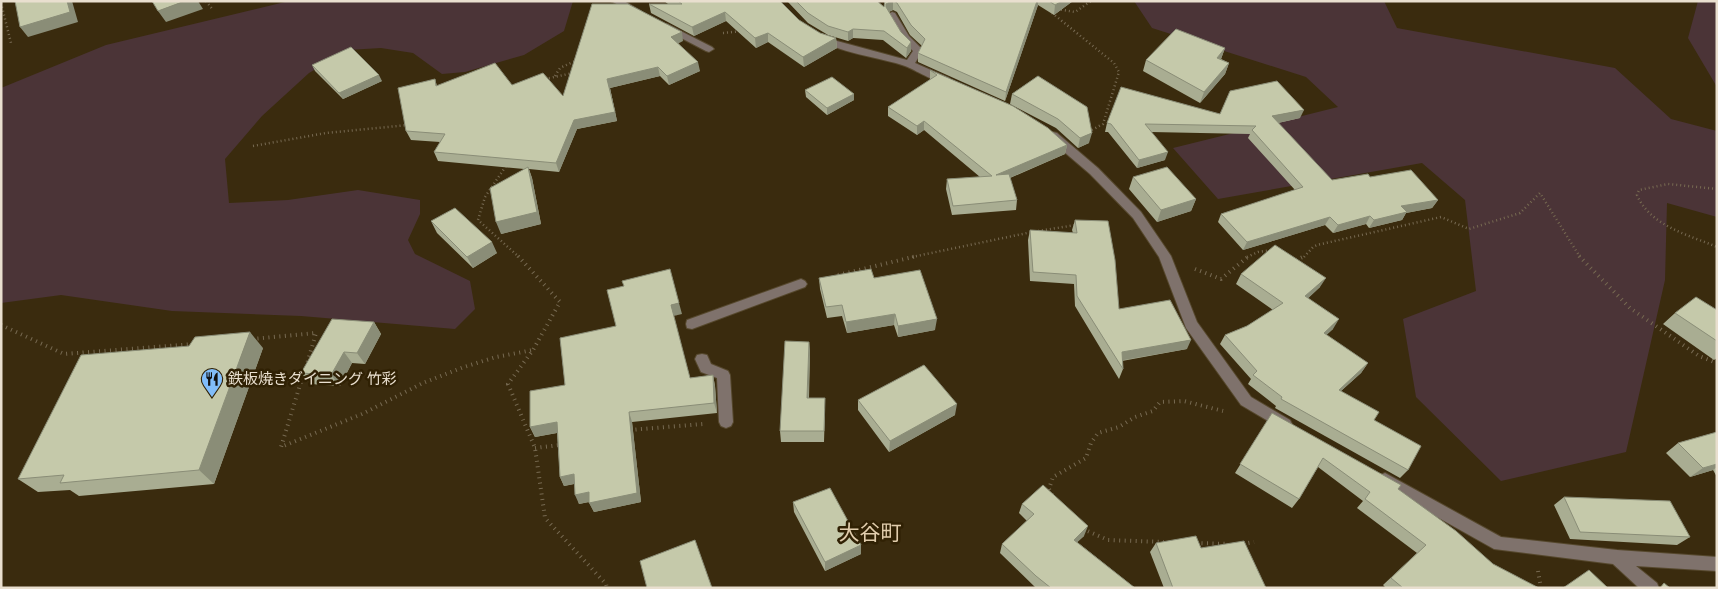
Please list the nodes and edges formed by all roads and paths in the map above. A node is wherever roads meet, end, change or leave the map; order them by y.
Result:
1 (206, 1) edge
2 (616, 1) edge
3 (1091, 1) edge
4 (1, 3) edge
5 (1044, 7) dead end
6 (1053, 7) edge
7 (213, 10) dead end
8 (641, 14) edge
9 (892, 15) edge
10 (657, 22) edge
11 (744, 30) edge
12 (814, 32) edge
13 (11, 43) dead end
14 (698, 43) junction
15 (709, 49) dead end
16 (580, 59) edge
17 (909, 64) junction
18 (573, 73) edge
19 (555, 76) junction
20 (541, 80) edge
21 (954, 84) edge
22 (410, 124) edge
23 (1044, 129) edge
24 (1063, 144) junction
25 (253, 146) dead end
26 (510, 159) edge
27 (1717, 190) edge
28 (1084, 224) edge
29 (1717, 247) edge
30 (1275, 251) edge
31 (1291, 259) edge
32 (1221, 279) dead end
33 (801, 284) joint
34 (692, 324) dead end
35 (1, 325) edge
36 (248, 339) edge
37 (199, 343) edge
38 (533, 350) junction
39 (702, 359) dead end
40 (1717, 363) edge
41 (1260, 410) junction
42 (726, 422) joint
43 (1294, 429) edge
44 (626, 431) edge
45 (568, 444) edge
46 (535, 448) junction
47 (1371, 472) edge
48 (1055, 499) edge
49 (1079, 524) edge
50 (1168, 542) edge
51 (1254, 542) dead end
52 (1188, 543) edge
53 (1617, 557) junction
54 (1717, 564) edge
55 (607, 588) edge
56 (1651, 588) edge

1 - 7 path
2 - 8 street
3 - 6 path
4 - 13 path
5 - 24 path
9 - 17 street
10 - 14 street
11 - 14 path
12 - 17 street
14 - 15 street
16 - 19 path
17 - 21 street
18 - 19 path
19 - 20 path
22 - 25 path
23 - 24 street
24 - 41 street
26 - 38 path
27 - 29 path
28 - 33 path
30 - 32 path
31 - 40 path
33 - 34 street
35 - 37 path
36 - 38 path
38 - 46 path
39 - 42 street
41 - 43 street
41 - 48 path
42 - 44 path
45 - 46 path
46 - 55 path
47 - 53 street
49 - 50 path
51 - 52 path
53 - 54 street
53 - 56 street

